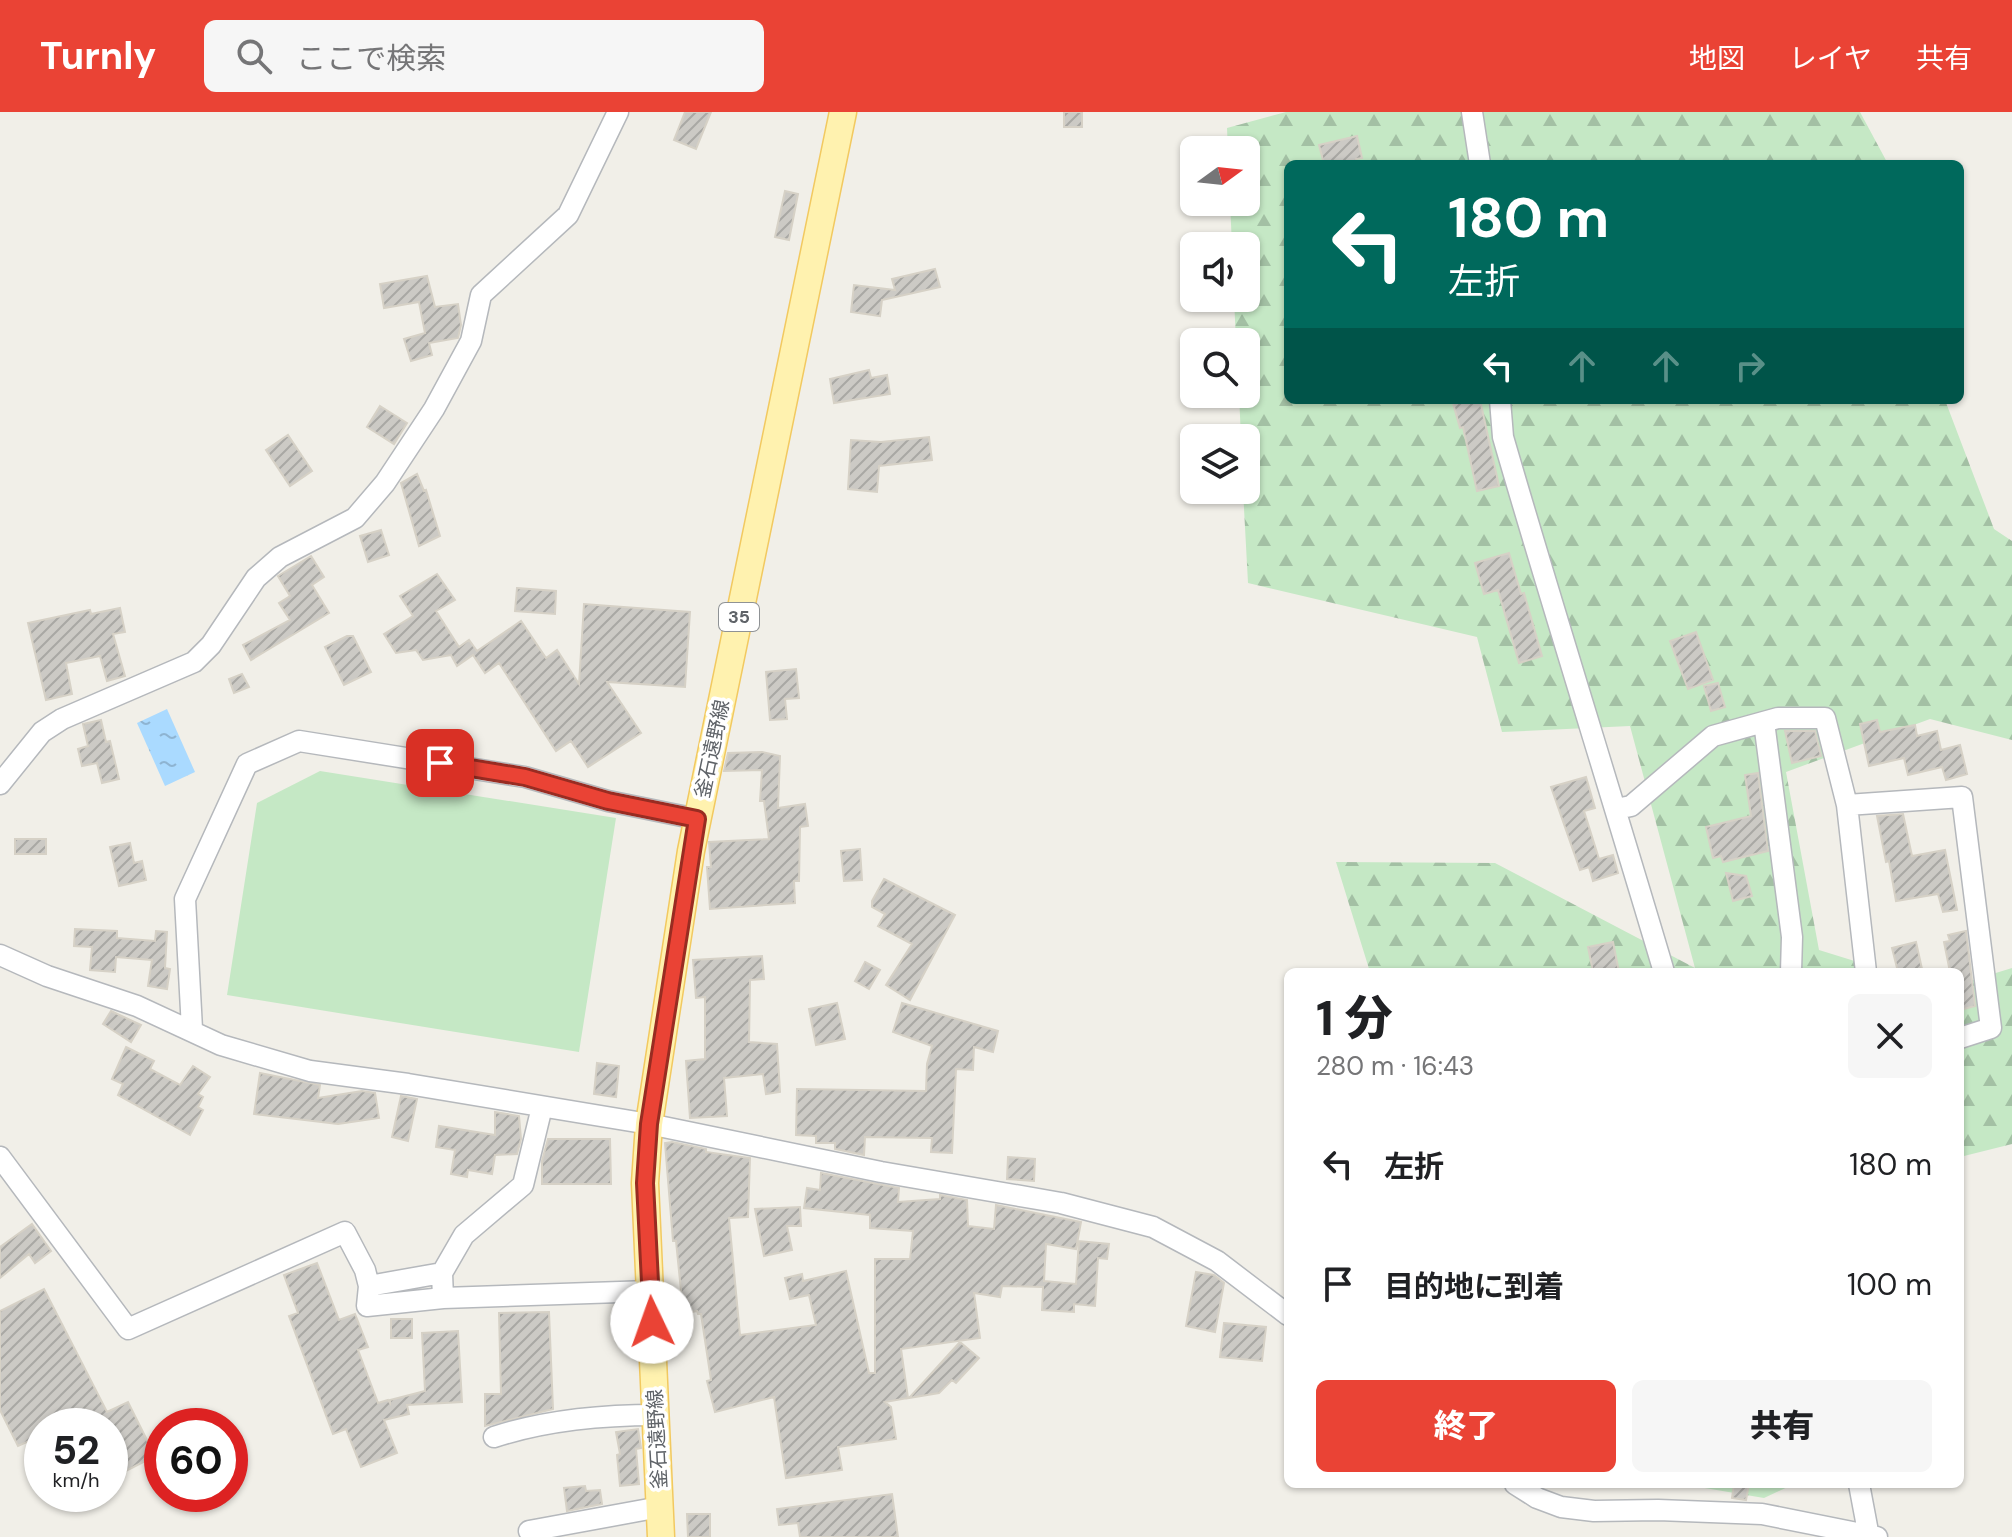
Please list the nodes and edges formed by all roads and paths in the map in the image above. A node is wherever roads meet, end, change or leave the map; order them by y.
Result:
1 (618, 112) edge
2 (843, 112) edge
3 (1472, 112) edge
4 (1479, 160) edge
5 (1500, 404) edge
6 (1764, 722) junction
7 (0, 784) edge
8 (1847, 805) junction
9 (1616, 809) junction
10 (697, 819) junction
11 (0, 955) edge
12 (1663, 968) edge
13 (1791, 968) edge
14 (1866, 968) edge
15 (192, 1029) junction
16 (1964, 1037) edge
17 (542, 1107) junction
18 (649, 1124) junction
19 (0, 1157) edge
20 (442, 1273) junction
21 (369, 1286) junction
22 (650, 1291) junction
23 (443, 1298) junction
24 (1284, 1312) edge
25 (656, 1415) junction
26 (494, 1437) dead end
27 (1521, 1488) edge
28 (1860, 1488) edge
29 (660, 1507) junction
30 (529, 1531) dead end
31 (661, 1537) edge
32 (1869, 1537) edge
33 (1877, 1537) edge

1 - 7 street
2 - 10 main road, 釜石遠野線 / 35
3 - 4 street
5 - 9 street
6 - 8 street
6 - 9 street
6 - 13 street
8 - 14 street
8 - 16 street
9 - 12 street
10 - 15 street
10 - 18 main road, 釜石遠野線 / 35
11 - 15 street
15 - 17 street
17 - 18 street
17 - 20 street
18 - 22 main road, 釜石遠野線 / 35
18 - 24 street
19 - 21 street
20 - 21 street
20 - 23 street
21 - 23 street
22 - 23 street
22 - 25 main road, 釜石遠野線 / 35
25 - 26 street
25 - 29 main road, 釜石遠野線 / 35
27 - 32 street
28 - 32 street
29 - 30 street
29 - 31 main road, 釜石遠野線 / 35
32 - 33 street

